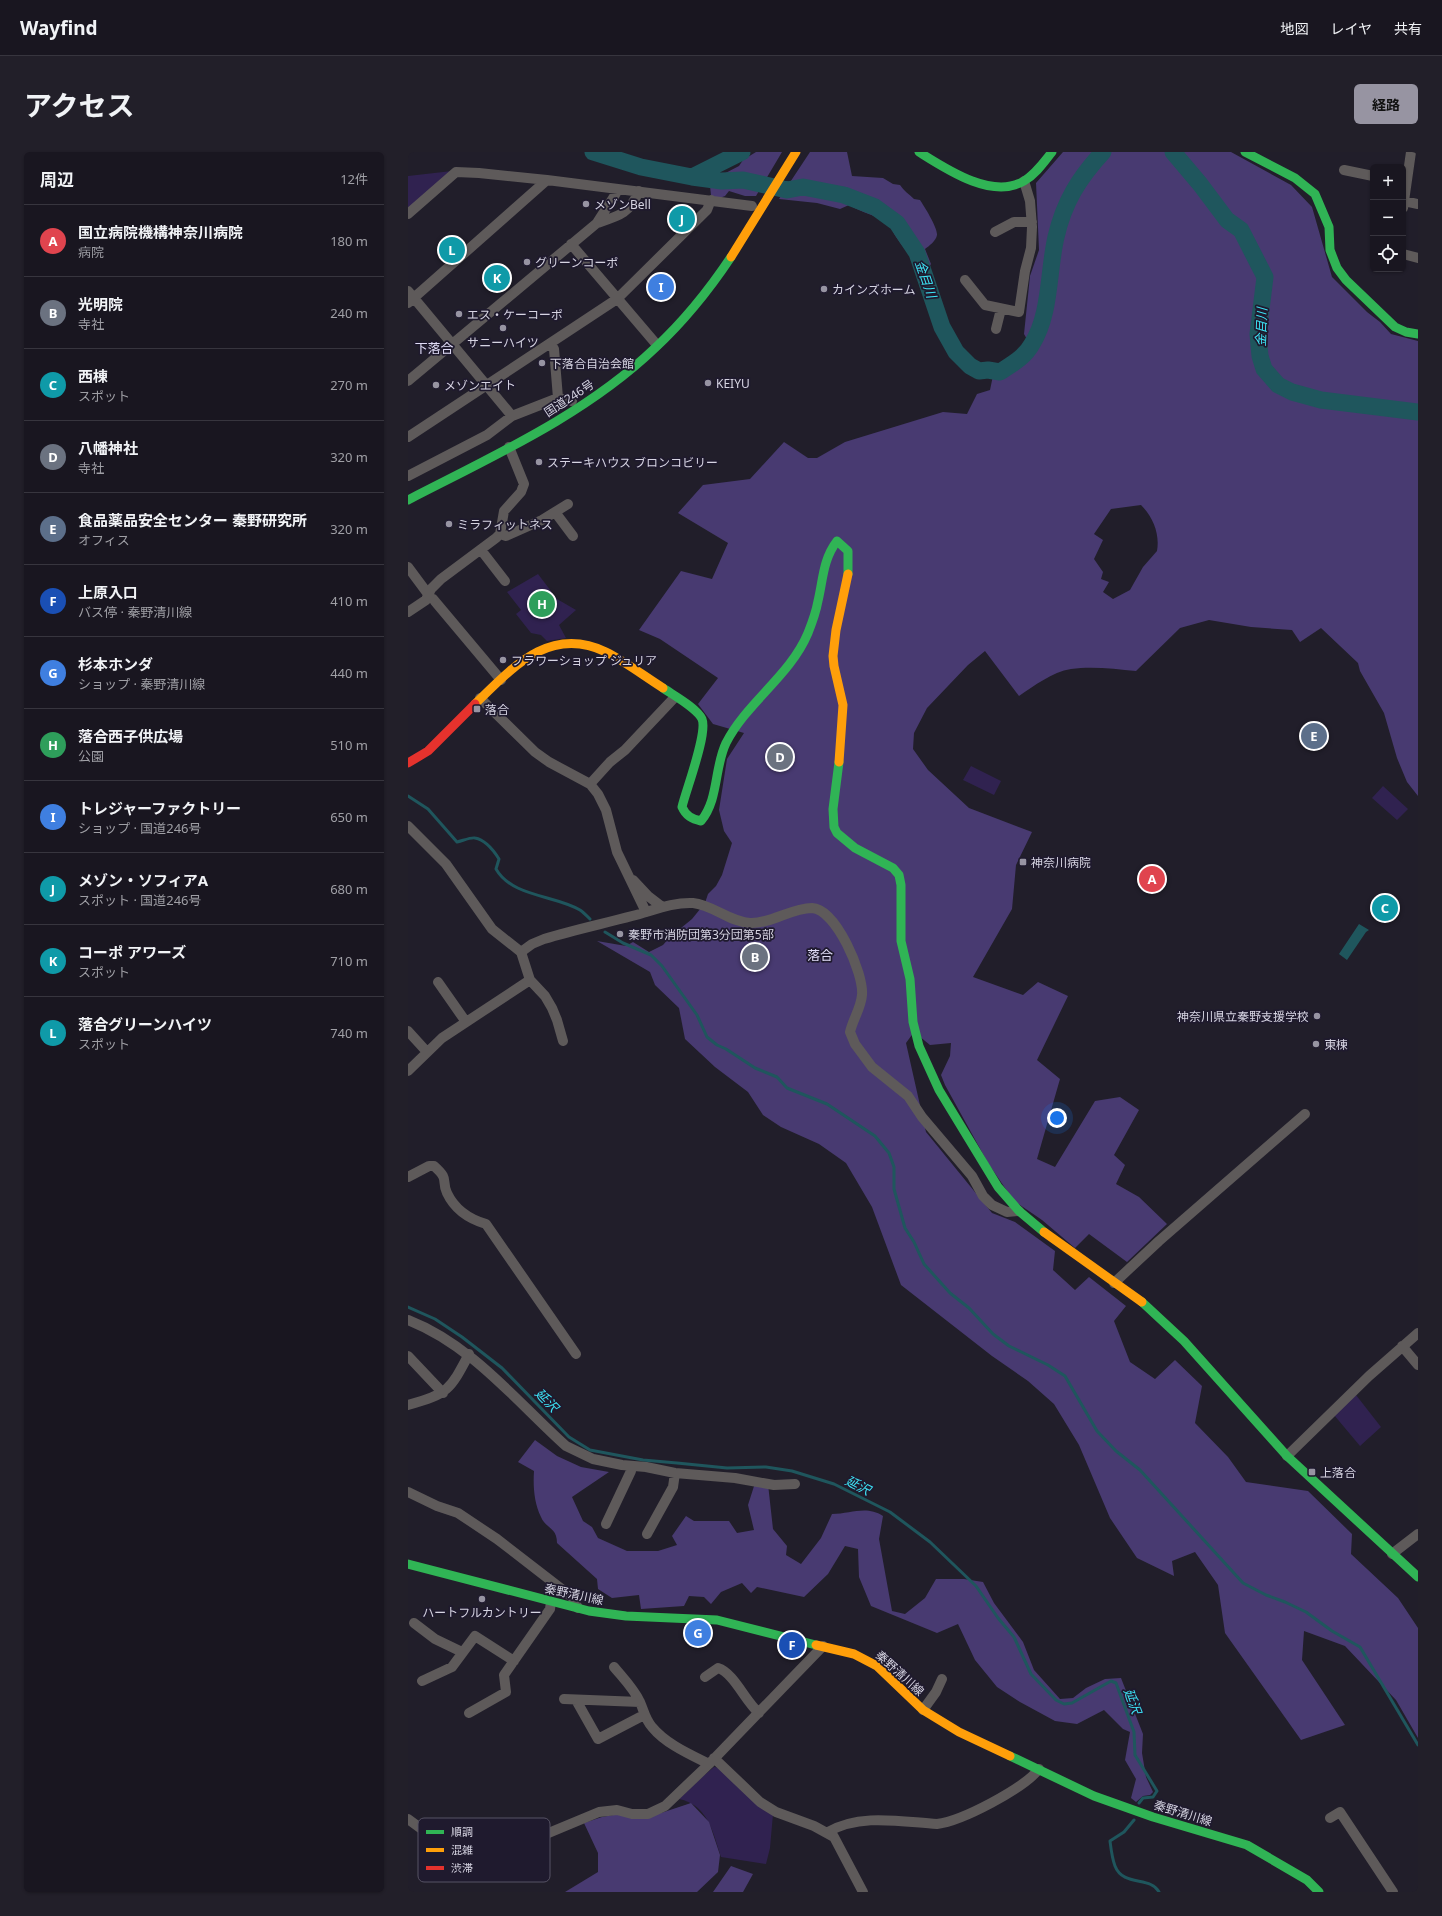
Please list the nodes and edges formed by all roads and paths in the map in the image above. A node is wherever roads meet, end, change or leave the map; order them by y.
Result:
1 (796, 152) edge
2 (919, 152) edge
3 (1052, 152) edge
4 (1245, 152) edge
5 (1411, 152) edge
6 (1344, 170) dead end
7 (1370, 175) edge
8 (1406, 178) edge
9 (547, 180) junction
10 (1024, 181) junction
11 (618, 189) junction
12 (639, 191) junction
13 (711, 200) junction
14 (1406, 204) edge
15 (1418, 204) edge
16 (752, 206) dead end
17 (408, 214) edge
18 (1032, 222) junction
19 (597, 223) junction
20 (995, 232) dead end
21 (571, 244) junction
22 (1406, 255) edge
23 (1418, 258) edge
24 (965, 280) dead end
25 (410, 297) edge
26 (617, 299) junction
27 (1001, 309) junction
28 (996, 329) dead end
29 (1418, 334) edge
30 (551, 344) junction
31 (452, 345) junction
32 (657, 345) junction
33 (408, 381) edge
34 (487, 386) junction
35 (558, 398) junction
36 (572, 401) dead end
37 (512, 416) junction
38 (408, 437) edge
39 (509, 447) junction
40 (408, 476) edge
41 (409, 500) edge
42 (568, 504) dead end
43 (555, 512) junction
44 (500, 534) junction
45 (572, 536) dead end
46 (481, 550) junction
47 (408, 567) edge
48 (505, 581) dead end
49 (428, 596) junction
50 (408, 612) edge
51 (501, 680) junction
52 (675, 697) junction
53 (480, 698) junction
54 (408, 763) edge
55 (590, 784) junction
56 (408, 826) edge
57 (630, 877) junction
58 (661, 906) junction
59 (646, 912) junction
60 (521, 952) junction
61 (530, 980) junction
62 (438, 982) dead end
63 (466, 1022) junction
64 (408, 1032) edge
65 (563, 1041) dead end
66 (428, 1052) junction
67 (408, 1071) edge
68 (1305, 1114) dead end
69 (408, 1177) edge
70 (1019, 1211) junction
71 (1114, 1283) junction
72 (408, 1320) edge
73 (1418, 1333) edge
74 (1402, 1346) junction
75 (469, 1354) junction
76 (576, 1354) dead end
77 (408, 1356) edge
78 (1418, 1364) edge
79 (443, 1393) junction
80 (408, 1405) edge
81 (1287, 1456) junction
82 (630, 1466) junction
83 (675, 1473) junction
84 (795, 1484) dead end
85 (408, 1492) edge
86 (606, 1524) dead end
87 (647, 1534) dead end
88 (1418, 1534) edge
89 (1392, 1554) junction
90 (408, 1564) edge
91 (1418, 1577) edge
92 (551, 1602) junction
93 (578, 1608) junction
94 (414, 1623) dead end
95 (823, 1646) junction
96 (462, 1652) junction
97 (514, 1661) junction
98 (614, 1667) dead end
99 (705, 1677) dead end
100 (942, 1679) dead end
101 (422, 1681) dead end
102 (564, 1699) dead end
103 (576, 1700) junction
104 (640, 1702) junction
105 (923, 1710) junction
106 (469, 1713) dead end
107 (759, 1713) junction
108 (644, 1715) junction
109 (712, 1761) junction
110 (1039, 1769) junction
111 (1330, 1818) dead end
112 (409, 1821) edge
113 (418, 1827) edge
114 (550, 1832) edge
115 (828, 1832) junction
116 (863, 1892) edge
117 (1319, 1892) edge
118 (1393, 1892) edge

1 - 32 main road, 国道246号
2 - 10 main road
3 - 10 main road
4 - 29 main road
5 - 8 street
6 - 7 street
9 - 11 street
9 - 17 street
9 - 25 street
10 - 18 street
11 - 12 street
11 - 19 street
12 - 13 street
12 - 19 street
13 - 16 street
13 - 26 street
14 - 15 street
18 - 20 street
18 - 27 street
19 - 21 street
21 - 26 street
21 - 31 street
22 - 23 street
24 - 27 street
25 - 31 street
26 - 30 street
26 - 32 street
27 - 28 street
30 - 34 street
30 - 35 street
31 - 33 street
31 - 34 street
32 - 39 main road, 国道246号
34 - 37 street
34 - 38 street
35 - 36 street
35 - 37 street
37 - 40 street
39 - 41 main road, 国道246号
39 - 44 street
42 - 43 street
43 - 44 street
43 - 45 street
44 - 46 street
46 - 48 street
46 - 49 street
47 - 49 street
49 - 50 street
49 - 51 street
51 - 52 main road
51 - 53 main road
52 - 55 street
52 - 70 main road
53 - 54 main road
53 - 55 street
55 - 57 street
56 - 60 street
57 - 58 street
57 - 59 street
58 - 59 street
58 - 70 street
59 - 60 street
60 - 61 street
61 - 63 street
61 - 65 street
62 - 63 street
63 - 66 street
64 - 66 street
66 - 67 street
68 - 71 street
69 - 76 street
70 - 71 main road
71 - 81 main road
72 - 75 street
73 - 74 street
74 - 78 street
74 - 81 street
75 - 79 street
75 - 82 street
77 - 79 street
79 - 80 street
81 - 89 main road
82 - 83 street
82 - 86 street
83 - 84 street
83 - 87 street
85 - 93 street
88 - 89 street
89 - 91 main road
90 - 92 main road, 秦野清川線
92 - 93 main road, 秦野清川線
92 - 97 street
93 - 95 main road, 秦野清川線
94 - 96 street
95 - 105 main road, 秦野清川線
95 - 107 street
96 - 97 street
96 - 101 street
97 - 106 street
98 - 104 street
99 - 107 street
100 - 105 street
102 - 103 street
103 - 104 street
103 - 108 street
104 - 108 street
105 - 110 main road, 秦野清川線
107 - 109 street
108 - 109 street
109 - 114 street
109 - 115 street
110 - 115 street
110 - 117 main road, 秦野清川線
111 - 118 street
112 - 113 street
115 - 116 street

